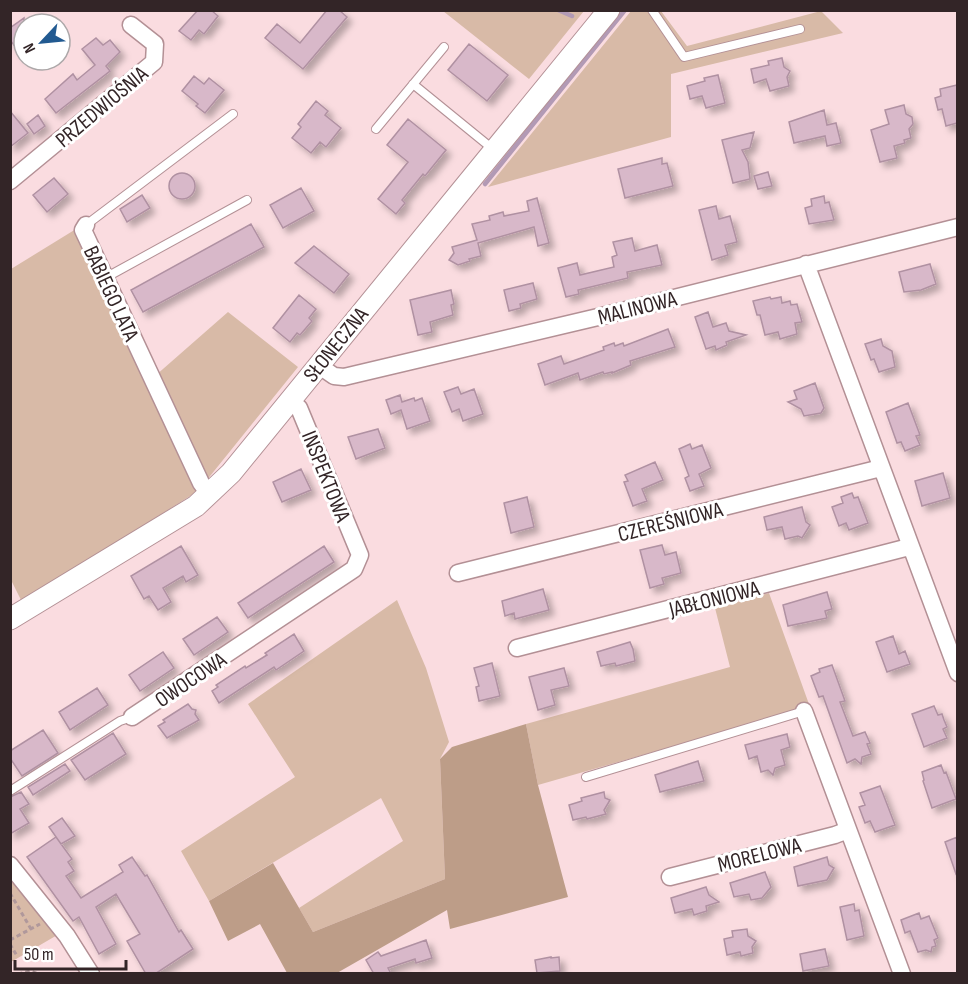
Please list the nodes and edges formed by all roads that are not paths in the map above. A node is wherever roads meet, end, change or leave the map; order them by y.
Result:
1 (609, 10) edge
2 (652, 10) edge
3 (131, 25) dead end
4 (800, 29) dead end
5 (444, 47) dead end
6 (413, 84) junction
7 (233, 114) dead end
8 (376, 129) dead end
9 (494, 150) junction
10 (10, 182) edge
11 (247, 200) dead end
12 (86, 225) joint
13 (957, 227) edge
14 (806, 264) junction
15 (105, 279) junction
16 (318, 365) junction
17 (289, 400) junction
18 (881, 468) junction
19 (209, 494) junction
20 (909, 547) junction
21 (360, 555) joint
22 (458, 573) dead end
23 (10, 618) edge
24 (517, 648) dead end
25 (957, 673) edge
26 (804, 711) joint
27 (132, 717) joint
28 (586, 777) dead end
29 (10, 791) edge
30 (848, 830) junction
31 (10, 865) edge
32 (670, 877) dead end
33 (91, 974) edge
34 (902, 974) edge

1 - 9 street, SŁONECZNA
2 - 4 lane
3 - 10 street, PRZEDWIOŚNIA
5 - 6 lane
6 - 8 lane
6 - 9 lane
7 - 12 lane, BABIEGO LATA
9 - 16 street, SŁONECZNA
11 - 15 lane
12 - 15 street, BABIEGO LATA
13 - 14 street, MALINOWA
14 - 16 street, MALINOWA
14 - 18 street
15 - 19 street, BABIEGO LATA
16 - 17 street, SŁONECZNA
17 - 19 street, SŁONECZNA
17 - 21 street, INSPEKTOWA
18 - 20 street
18 - 22 street, CZEREŚNIOWA
19 - 23 street, SŁONECZNA
20 - 24 street, JABŁONIOWA
20 - 25 street
21 - 27 street, OWOCOWA
26 - 28 lane
26 - 30 street
27 - 29 lane, OWOCOWA
30 - 32 street, MORELOWA
30 - 34 street
31 - 33 street

